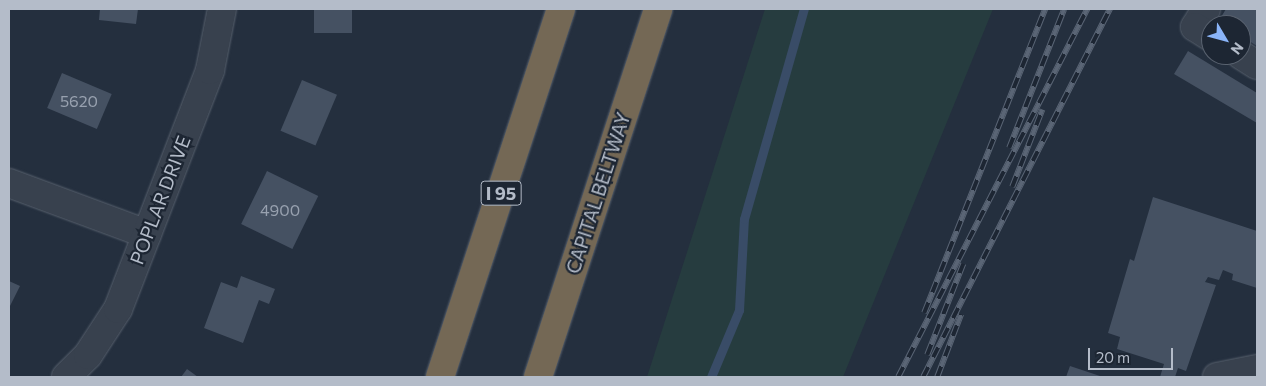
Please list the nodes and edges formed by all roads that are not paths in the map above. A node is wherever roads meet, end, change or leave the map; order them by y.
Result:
1 (222, 9) edge
2 (561, 9) edge
3 (658, 9) edge
4 (1201, 17) edge
5 (1201, 31) edge
6 (9, 183) edge
7 (147, 234) junction
8 (1257, 369) edge
9 (540, 370) edge
10 (66, 377) edge
11 (440, 377) edge
12 (1217, 377) edge

1 - 7 street, POPLAR DRIVE
2 - 11 highway, I 95
3 - 9 highway, CAPITAL BELTWAY
4 - 5 street
6 - 7 street
7 - 10 street, POPLAR DRIVE
8 - 12 street

